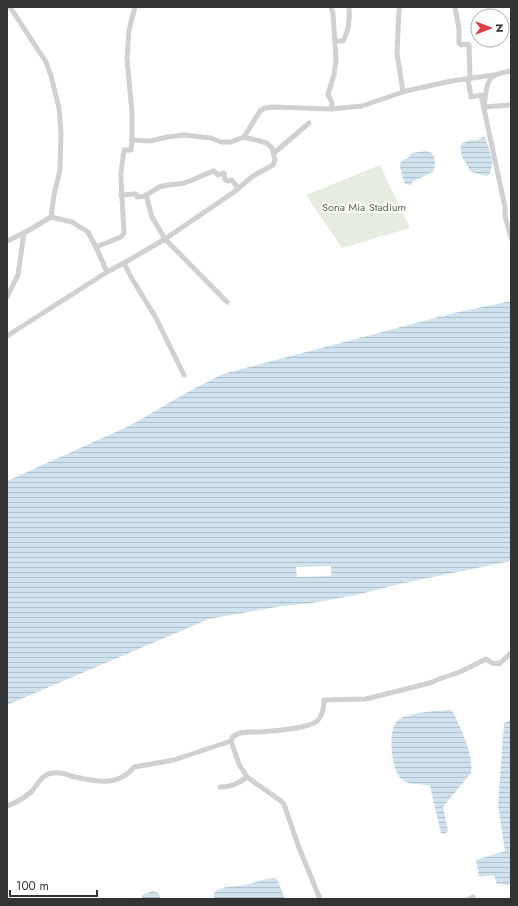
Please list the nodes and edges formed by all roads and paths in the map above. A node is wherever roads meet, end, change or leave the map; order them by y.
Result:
1 (10, 7) edge
2 (135, 7) edge
3 (331, 7) edge
4 (349, 7) edge
5 (400, 7) edge
6 (456, 7) edge
7 (335, 41) junction
8 (511, 71) edge
9 (494, 75) junction
10 (469, 78) junction
11 (403, 92) junction
12 (511, 105) edge
13 (484, 107) junction
14 (331, 109) junction
15 (309, 123) dead end
16 (244, 137) junction
17 (132, 140) junction
18 (274, 153) junction
19 (238, 188) junction
20 (122, 195) junction
21 (146, 195) junction
22 (51, 217) junction
23 (24, 234) junction
24 (511, 238) edge
25 (165, 239) junction
26 (7, 241) edge
27 (96, 248) junction
28 (124, 263) junction
29 (106, 272) junction
30 (7, 297) edge
31 (227, 302) dead end
32 (7, 336) edge
33 (184, 375) dead end
34 (511, 653) edge
35 (231, 741) junction
36 (247, 777) junction
37 (220, 787) dead end
38 (7, 806) edge
39 (320, 899) edge

1 - 22 street
2 - 17 street
3 - 7 street
4 - 7 street
5 - 11 street
6 - 10 street
7 - 14 street
8 - 9 street
9 - 10 street
9 - 13 street
10 - 11 street
10 - 13 street
11 - 14 street
12 - 13 street
13 - 24 street
14 - 16 street
15 - 18 street
16 - 17 street
16 - 18 street
17 - 20 street
18 - 19 street
19 - 21 street
19 - 25 street
20 - 21 street
20 - 27 street
21 - 25 street
22 - 23 street
22 - 27 street
23 - 26 street
23 - 30 street
25 - 28 street
25 - 31 street
27 - 29 street
28 - 29 street
28 - 33 street
29 - 32 street
34 - 35 street
35 - 36 street
35 - 38 street
36 - 37 street
36 - 39 street

